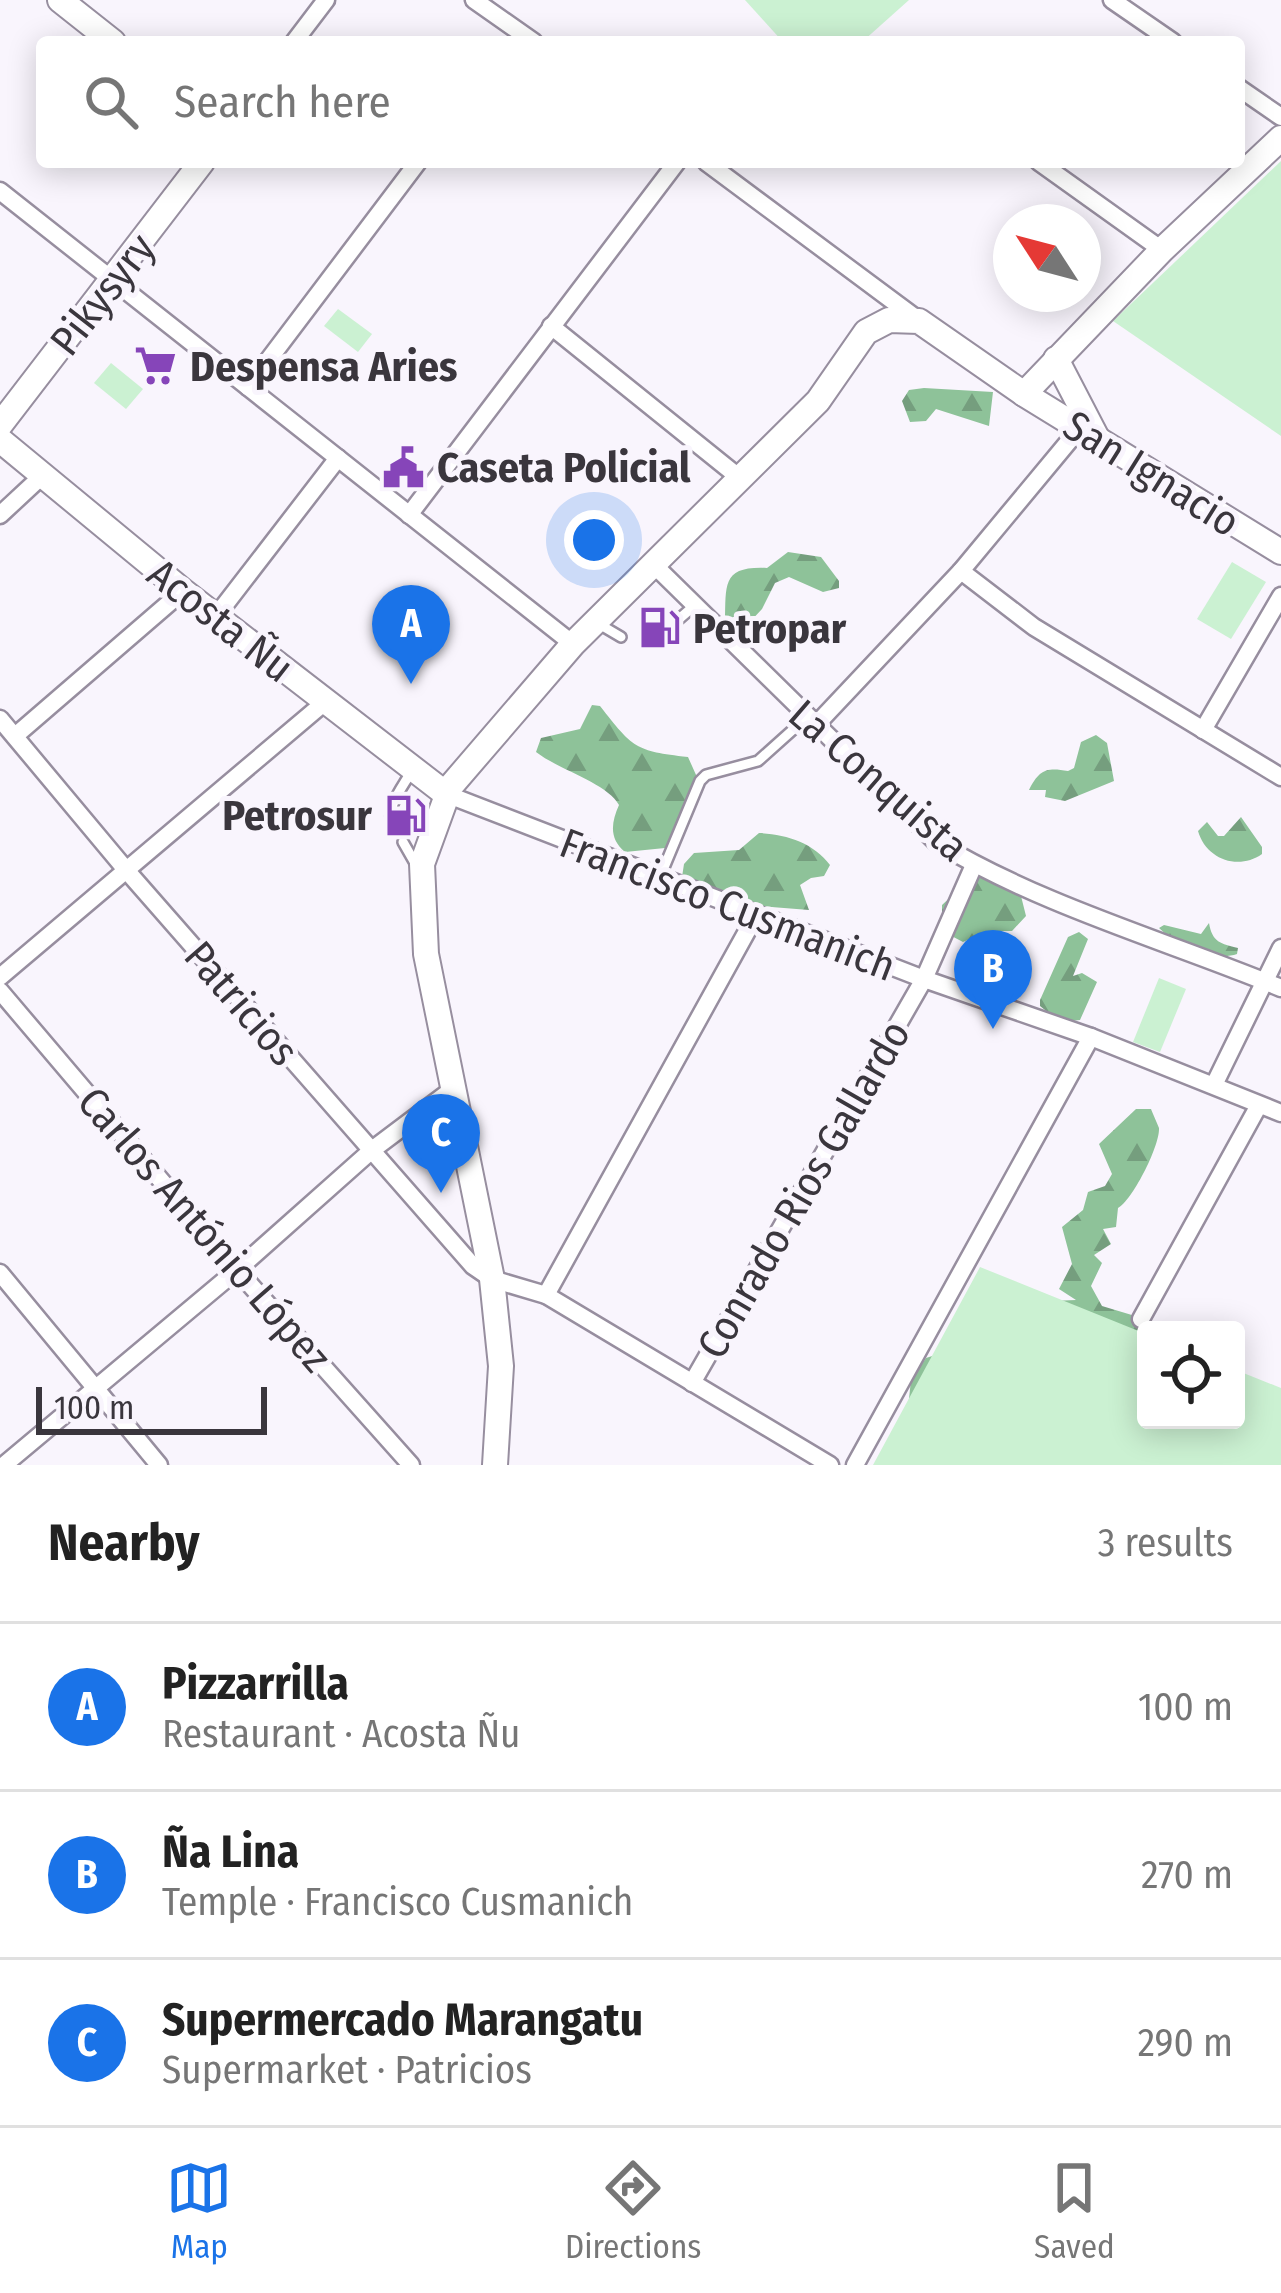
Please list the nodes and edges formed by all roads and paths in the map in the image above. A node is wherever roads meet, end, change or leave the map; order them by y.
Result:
1 (61, 0) edge
2 (326, 0) edge
3 (474, 0) edge
4 (1112, 0) edge
5 (106, 36) edge
6 (299, 36) edge
7 (513, 36) edge
8 (1164, 36) edge
9 (1245, 92) edge
10 (1281, 117) edge
11 (1281, 138) edge
12 (197, 168) edge
13 (413, 168) edge
14 (672, 168) edge
15 (714, 168) edge
16 (1047, 168) edge
17 (0, 191) edge
18 (1162, 250) junction
19 (113, 280) junction
20 (919, 321) junction
21 (551, 326) junction
22 (1056, 359) junction
23 (248, 387) junction
24 (1024, 394) junction
25 (0, 425) edge
26 (1088, 435) junction
27 (0, 440) edge
28 (338, 458) junction
29 (43, 476) junction
30 (741, 479) junction
31 (409, 514) junction
32 (0, 515) edge
33 (1281, 552) edge
34 (652, 563) junction
35 (961, 571) junction
36 (183, 591) junction
37 (1281, 596) edge
38 (694, 606) junction
39 (217, 616) junction
40 (680, 619) dead end
41 (595, 621) junction
42 (621, 637) dead end
43 (573, 644) junction
44 (325, 702) junction
45 (0, 719) edge
46 (810, 722) junction
47 (1203, 730) junction
48 (15, 736) junction
49 (414, 768) junction
50 (1281, 777) edge
51 (446, 794) junction
52 (393, 827) dead end
53 (403, 842) dead end
54 (974, 865) junction
55 (127, 871) junction
56 (422, 875) junction
57 (660, 877) junction
58 (756, 915) junction
59 (1281, 948) edge
60 (0, 977) edge
61 (924, 979) junction
62 (1273, 985) edge
63 (0, 991) edge
64 (1091, 1037) junction
65 (1214, 1084) junction
66 (453, 1090) junction
67 (1259, 1105) junction
68 (1281, 1114) edge
69 (372, 1150) junction
70 (237, 1270) junction
71 (0, 1273) edge
72 (492, 1279) junction
73 (546, 1295) junction
74 (1141, 1318) dead end
75 (692, 1383) junction
76 (95, 1389) junction
77 (4, 1465) edge
78 (159, 1465) edge
79 (411, 1465) edge
80 (495, 1465) edge
81 (830, 1465) edge
82 (855, 1465) edge

1 - 5 main road
2 - 6 street
3 - 7 street
4 - 8 street
9 - 10 street
11 - 18 main road
12 - 19 main road, Pikysyry
13 - 23 street
14 - 21 street
15 - 20 street
16 - 18 street
17 - 19 street
18 - 22 main road
19 - 23 street
19 - 25 main road, Pikysyry
20 - 24 main road, San Ignacio
20 - 30 main road
21 - 30 street
21 - 31 street
22 - 24 main road
22 - 26 main road
23 - 28 street
24 - 26 main road, San Ignacio
26 - 33 main road, San Ignacio
26 - 35 street
27 - 29 main road, Acosta Ñu
28 - 31 street
28 - 39 street
29 - 32 street
29 - 36 main road, Acosta Ñu
30 - 34 main road
31 - 43 street
34 - 38 street, La Conquista
34 - 41 main road
35 - 46 street
35 - 47 street
36 - 39 main road, Acosta Ñu
36 - 48 street
37 - 47 street
38 - 40 lane
38 - 46 street, La Conquista
39 - 44 main road, Acosta Ñu
41 - 42 lane
41 - 43 main road
43 - 51 main road
44 - 49 main road, Acosta Ñu
44 - 55 street
45 - 48 street, Patricios
46 - 54 street, La Conquista
46 - 57 lane
47 - 50 street
48 - 55 street, Patricios
49 - 51 main road, Acosta Ñu
49 - 52 lane
51 - 56 main road
51 - 57 street, Francisco Cusmanich
53 - 56 lane
54 - 61 street, Conrado Rios Gallardo
54 - 62 street, La Conquista
55 - 60 street
55 - 69 street, Patricios
56 - 66 main road
57 - 58 street, Francisco Cusmanich
58 - 61 street, Francisco Cusmanich
58 - 73 street
59 - 62 street
61 - 64 street, Francisco Cusmanich
61 - 75 street, Conrado Rios Gallardo
62 - 65 street
63 - 70 street, Carlos António López
64 - 65 street, Francisco Cusmanich
64 - 82 street
65 - 67 street, Francisco Cusmanich
66 - 69 street
66 - 72 main road
67 - 68 street, Francisco Cusmanich
67 - 74 street
69 - 70 street
69 - 72 street, Patricios
70 - 76 street
70 - 79 street, Carlos António López
71 - 76 street
72 - 73 street
72 - 80 main road
73 - 75 street
75 - 81 street
76 - 77 street
76 - 78 street

